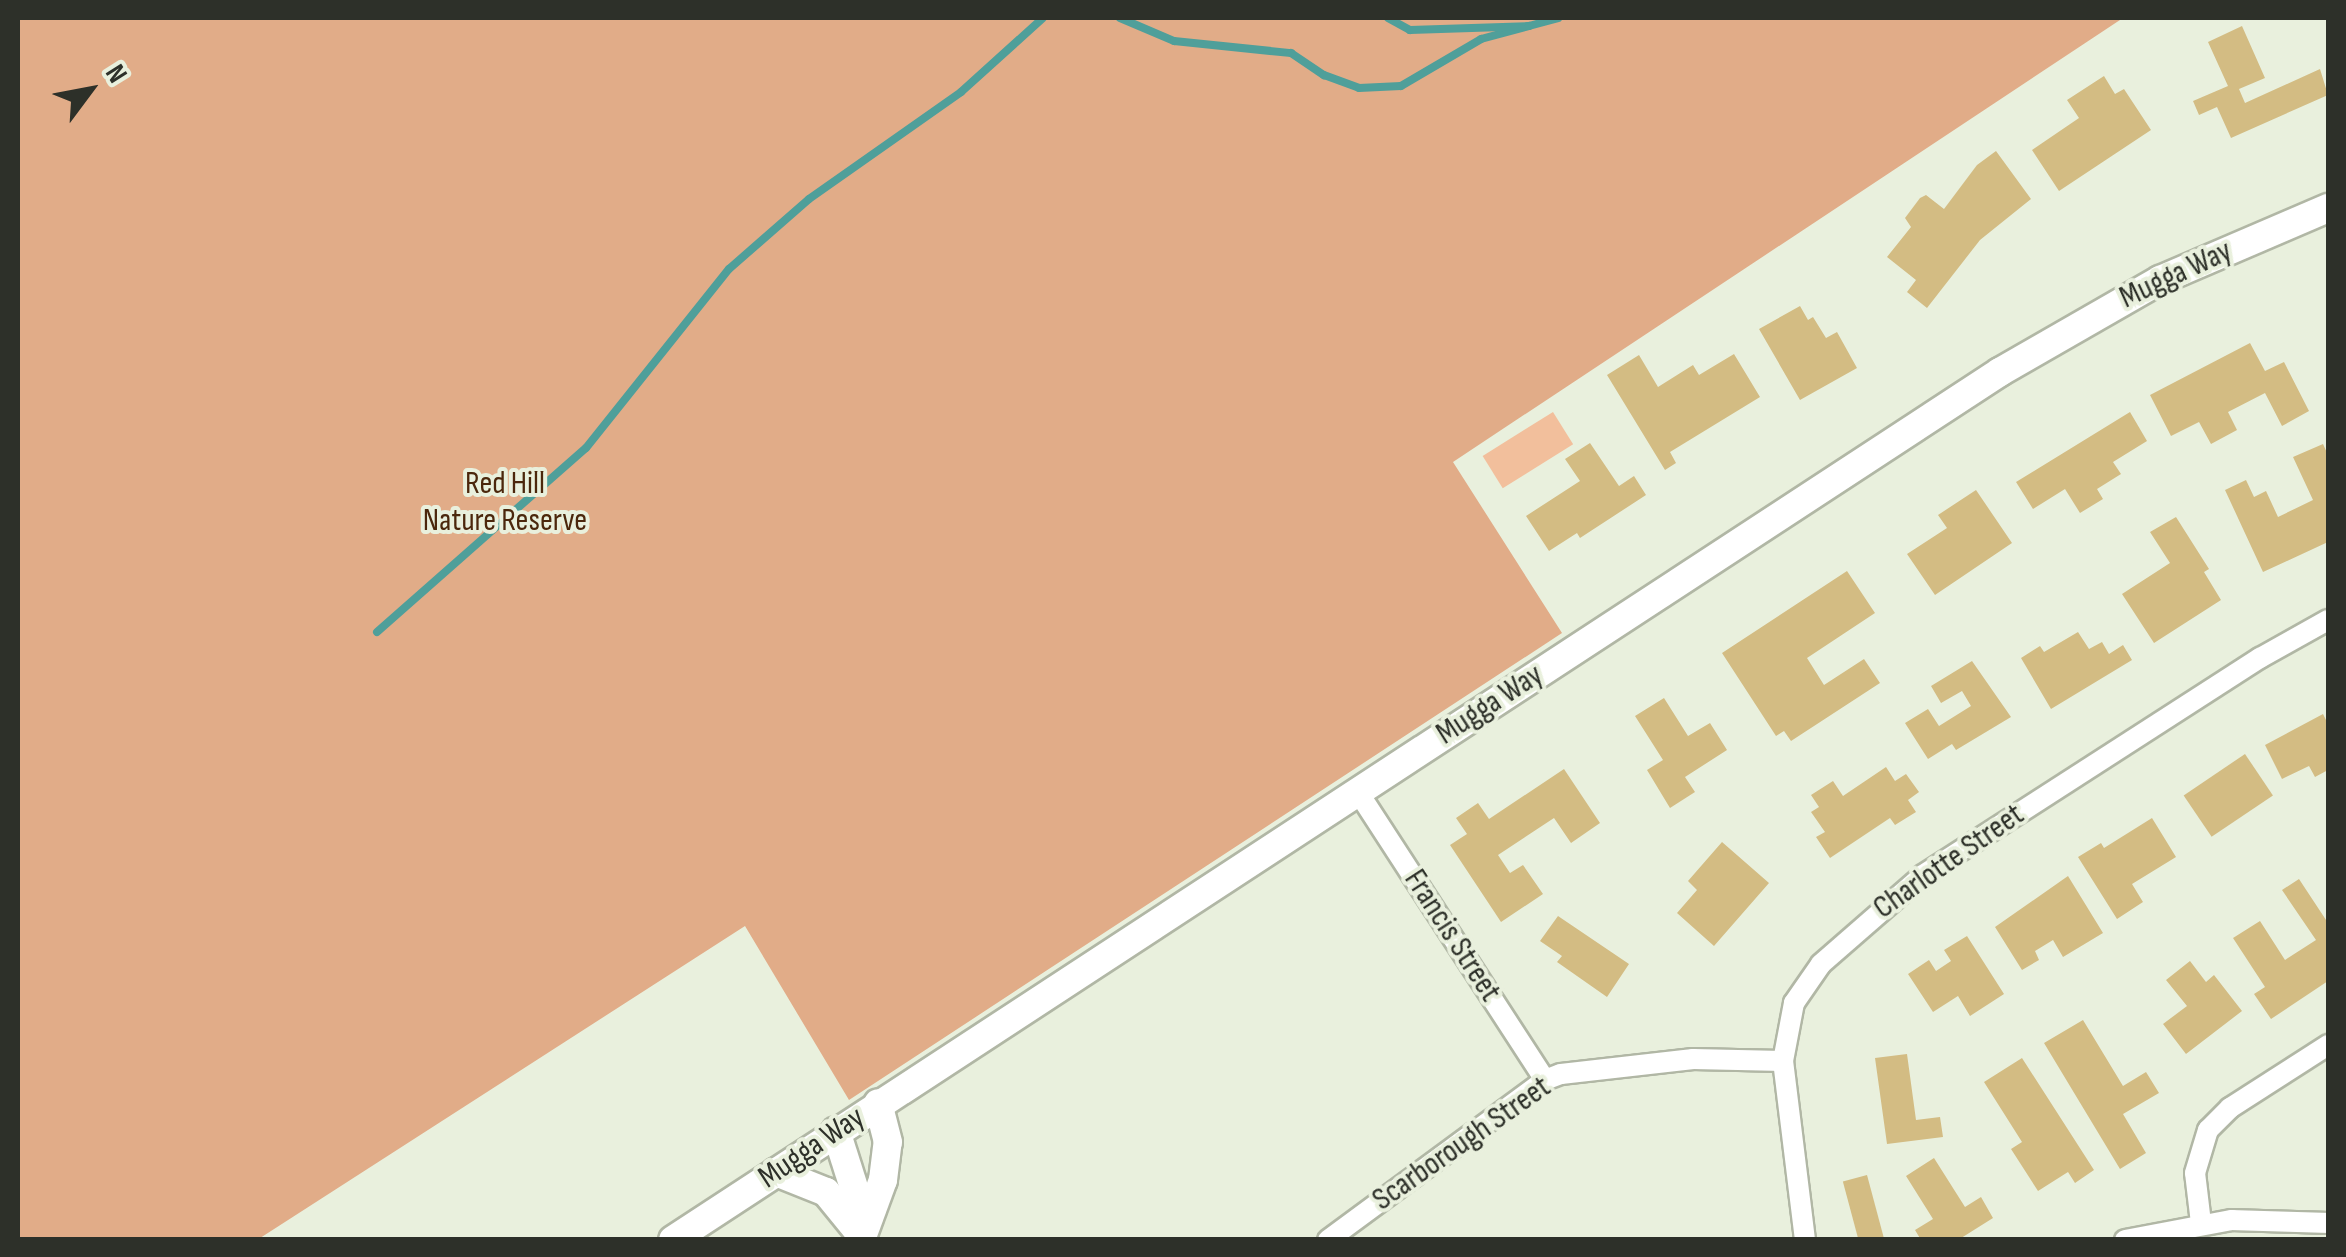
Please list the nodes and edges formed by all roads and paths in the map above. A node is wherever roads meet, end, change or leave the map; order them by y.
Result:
1 (2328, 208) edge
2 (2328, 620) edge
3 (1358, 792) junction
4 (2328, 1045) edge
5 (1783, 1061) junction
6 (1545, 1080) junction
7 (878, 1103) junction
8 (836, 1131) junction
9 (776, 1172) junction
10 (2328, 1223) edge
11 (2201, 1224) junction
12 (861, 1238) edge
13 (672, 1240) edge
14 (1328, 1240) edge
15 (1805, 1240) edge
16 (2125, 1240) edge

1 - 3 main road, Mugga Way
2 - 5 street, Charlotte Street
3 - 6 street, Francis Street
3 - 7 main road, Mugga Way
4 - 11 street
5 - 6 street, Scarborough Street
5 - 15 street, Charlotte Street
6 - 14 street, Scarborough Street
7 - 8 main road, Mugga Way
7 - 12 main road
8 - 9 main road, Mugga Way
8 - 12 main road
9 - 12 main road
9 - 13 main road, Mugga Way
10 - 11 street
11 - 16 street

